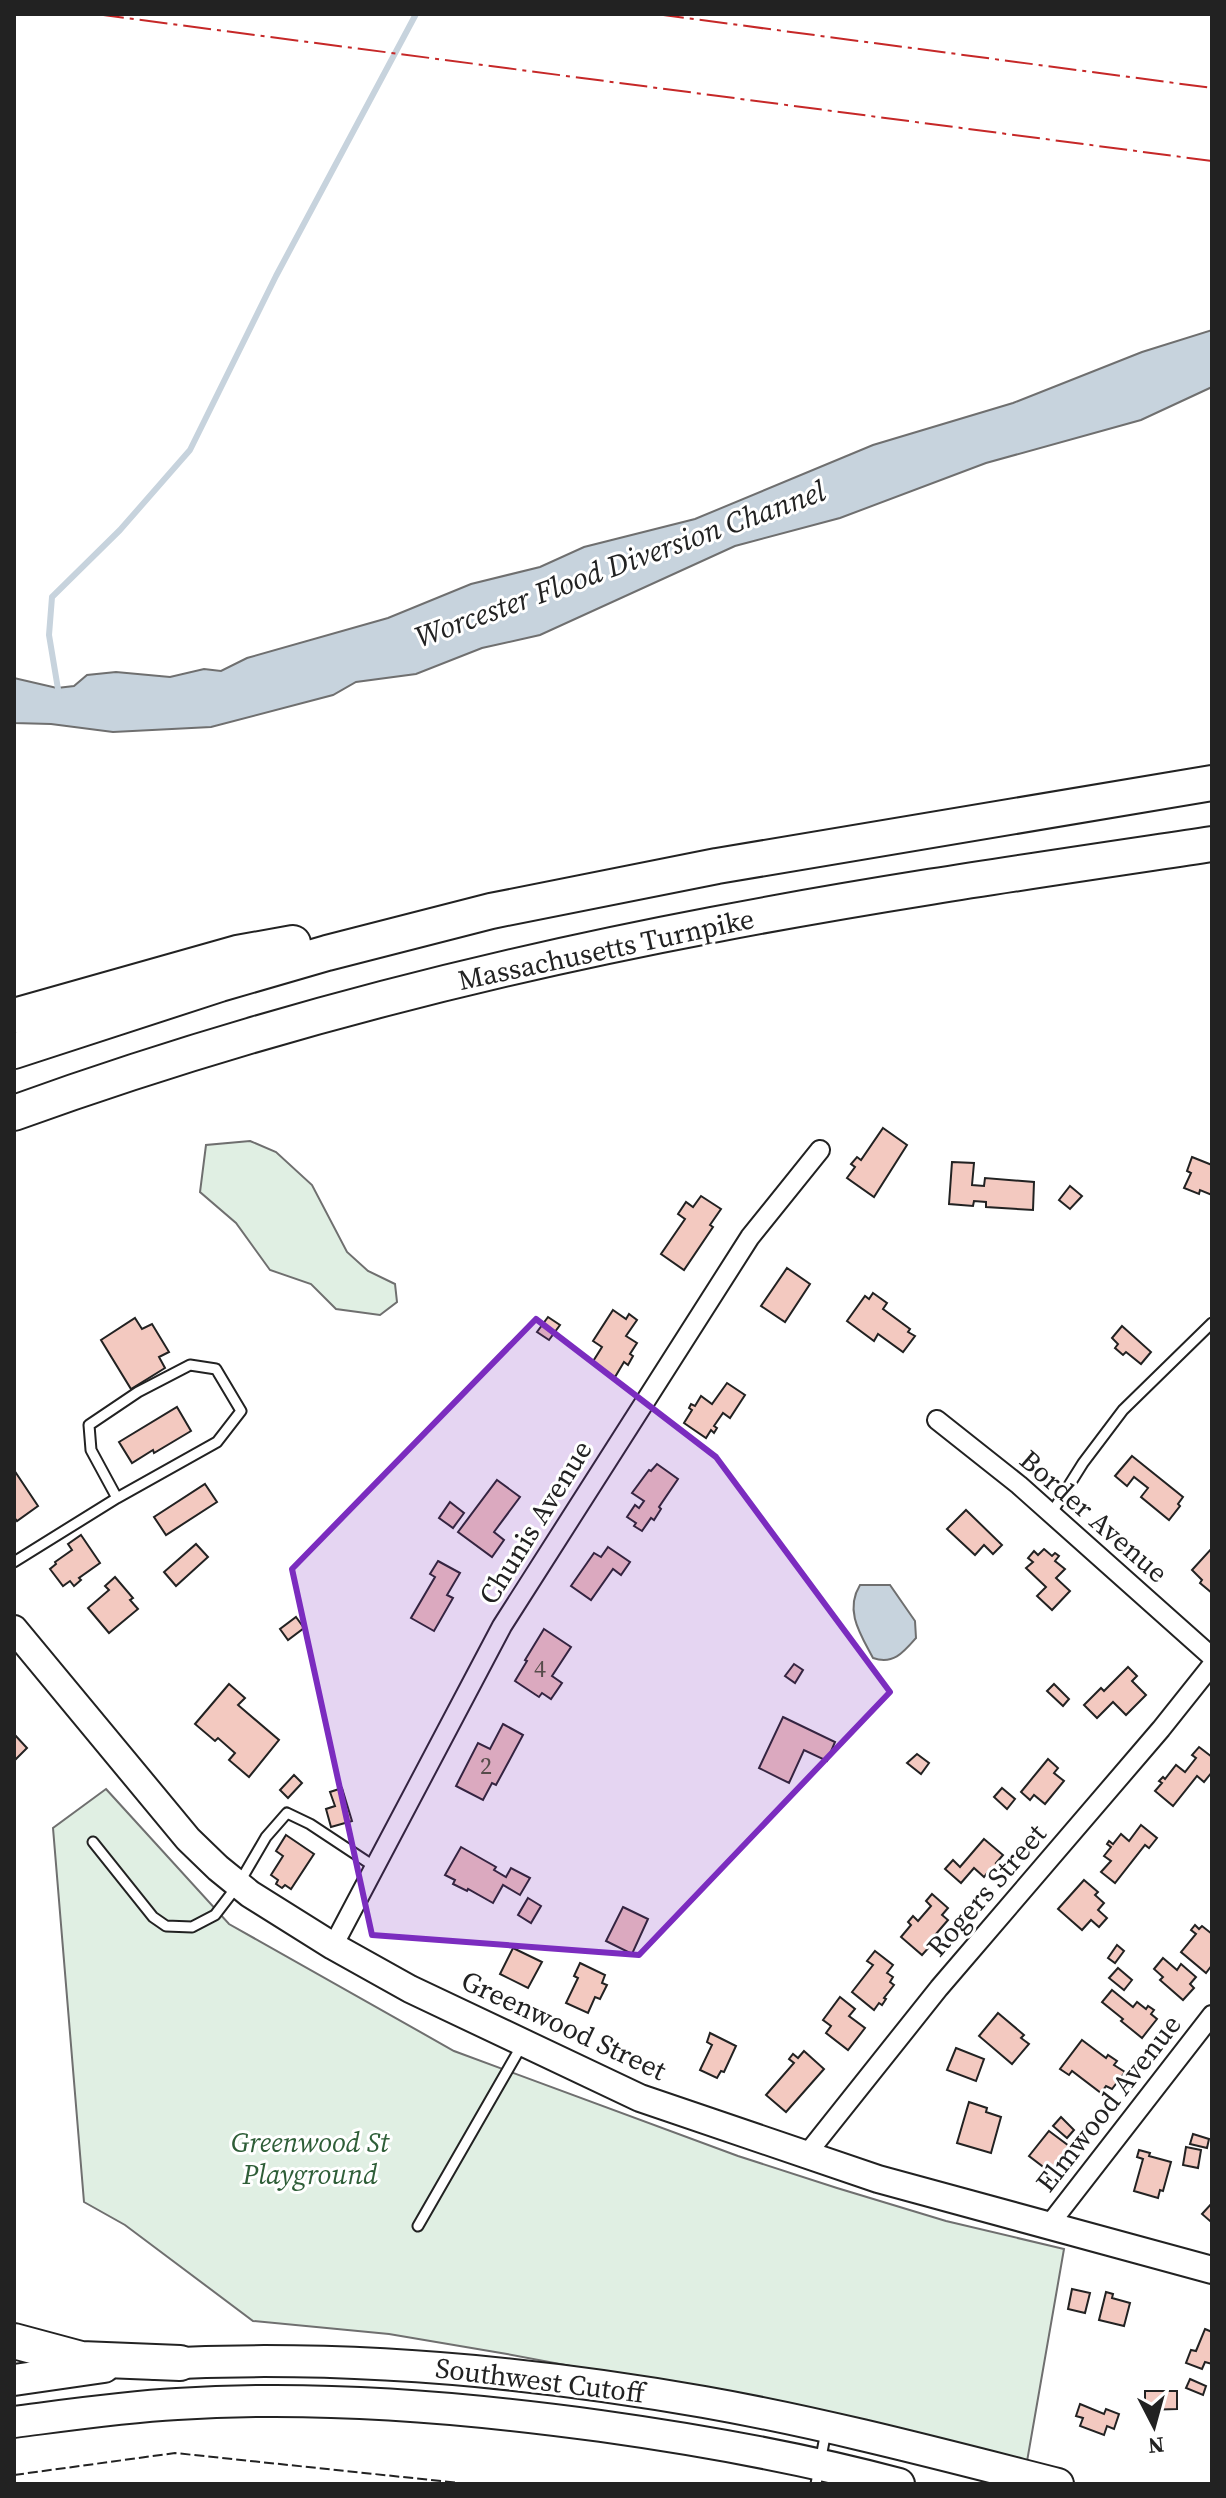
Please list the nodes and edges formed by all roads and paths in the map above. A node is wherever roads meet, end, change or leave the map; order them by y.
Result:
1 (1212, 783) edge
2 (1212, 844) edge
3 (491, 911) junction
4 (14, 1016) edge
5 (14, 1051) edge
6 (14, 1113) edge
7 (820, 1150) dead end
8 (1212, 1323) edge
9 (937, 1420) dead end
10 (117, 1498) junction
11 (1051, 1514) junction
12 (14, 1562) edge
13 (14, 1629) edge
14 (1212, 1657) edge
15 (1212, 1665) edge
16 (93, 1842) dead end
17 (375, 1867) junction
18 (238, 1885) junction
19 (333, 1946) junction
20 (1212, 2015) edge
21 (523, 2043) junction
22 (806, 2155) junction
23 (1049, 2225) junction
24 (418, 2226) dead end
25 (1212, 2270) edge
26 (14, 2341) edge
27 (180, 2363) junction
28 (14, 2380) edge
29 (14, 2422) edge
30 (827, 2428) junction
31 (817, 2474) edge
32 (899, 2484) edge
33 (1058, 2484) edge

1 - 3 highway, Massachusetts Turnpike
2 - 6 highway, Massachusetts Turnpike
3 - 4 highway
3 - 5 highway, Massachusetts Turnpike
7 - 17 street, Chunis Avenue
8 - 11 lane
9 - 11 street, Border Avenue
10 - 10 lane
10 - 12 lane
11 - 14 street, Border Avenue
13 - 18 street, Greenwood Street
15 - 22 street, Rogers Street
16 - 18 lane
17 - 18 lane
17 - 19 street, Chunis Avenue
18 - 19 street, Greenwood Street
19 - 21 street, Greenwood Street
20 - 23 street, Elmwood Avenue
21 - 22 street, Greenwood Street
21 - 24 lane
22 - 23 street, Greenwood Street
23 - 25 street, Greenwood Street
26 - 27 highway
27 - 28 main road, Southwest Cutoff
27 - 30 main road, Southwest Cutoff
29 - 31 main road, Southwest Cutoff
30 - 31 lane
30 - 33 main road, Southwest Cutoff
31 - 32 main road, Southwest Cutoff

